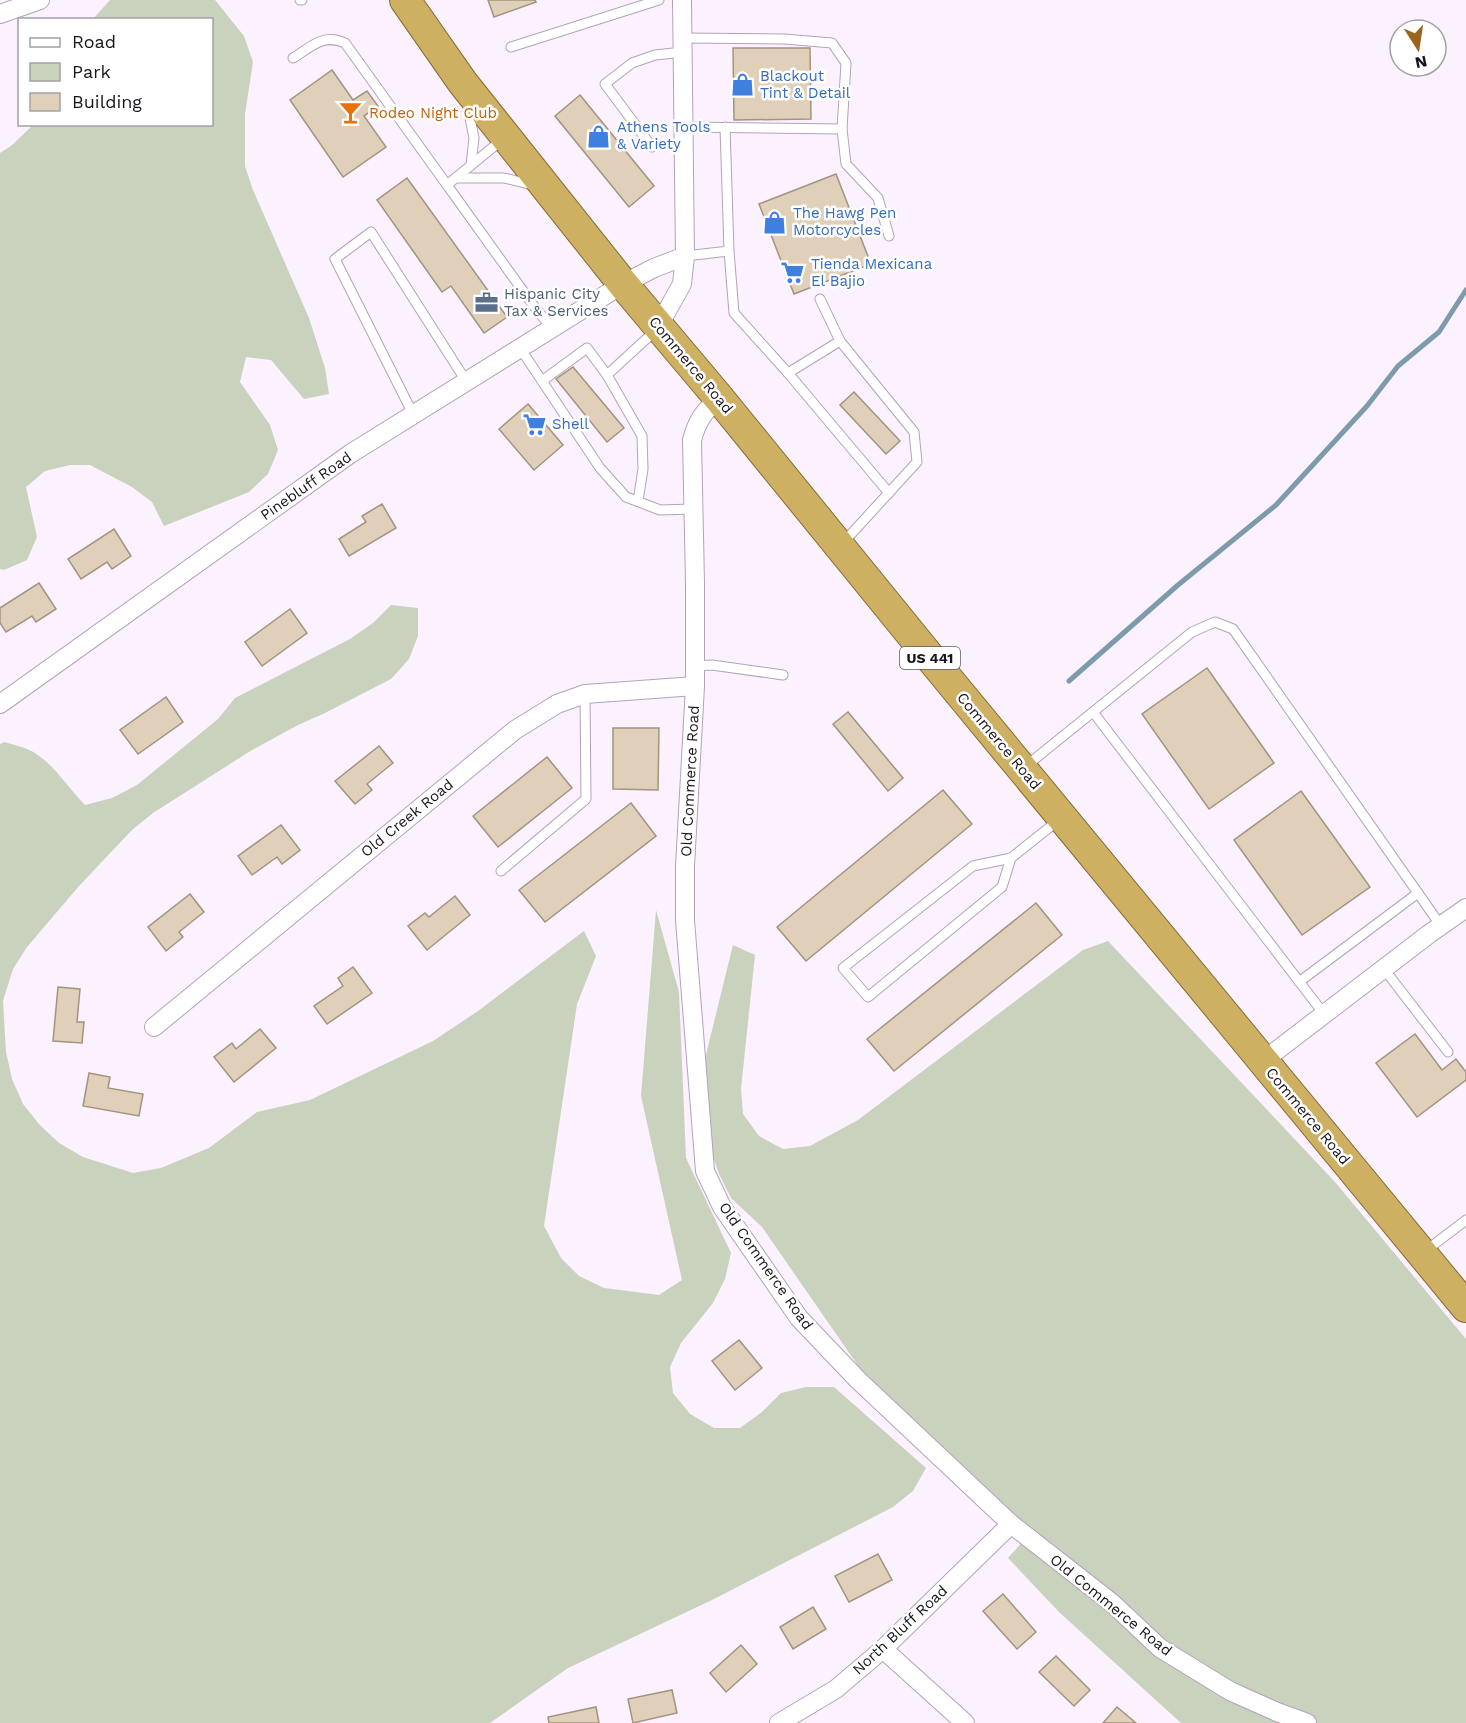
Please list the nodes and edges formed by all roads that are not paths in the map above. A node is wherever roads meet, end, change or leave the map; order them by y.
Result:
1 (39, 0) edge
2 (405, 0) edge
3 (659, 0) edge
4 (682, 0) edge
5 (0, 14) edge
6 (683, 45) junction
7 (511, 47) dead end
8 (293, 58) dead end
9 (463, 83) junction
10 (684, 127) junction
11 (725, 127) junction
12 (842, 129) junction
13 (505, 138) junction
14 (652, 147) dead end
15 (471, 165) junction
16 (456, 178) junction
17 (447, 185) junction
18 (545, 188) junction
19 (889, 236) dead end
20 (729, 251) junction
21 (685, 256) junction
22 (623, 284) junction
23 (820, 298) dead end
24 (658, 327) junction
25 (552, 328) junction
26 (840, 341) junction
27 (520, 348) junction
28 (788, 373) junction
29 (607, 375) junction
30 (466, 381) junction
31 (542, 381) junction
32 (719, 398) junction
33 (413, 414) junction
34 (889, 493) junction
35 (638, 501) junction
36 (693, 509) junction
37 (840, 547) junction
38 (695, 666) junction
39 (783, 675) dead end
40 (695, 686) junction
41 (585, 694) junction
42 (0, 704) edge
43 (1093, 712) junction
44 (1022, 769) junction
45 (1062, 818) junction
46 (1011, 858) junction
47 (501, 871) dead end
48 (1418, 893) junction
49 (1466, 908) edge
50 (1441, 926) junction
51 (1384, 969) junction
52 (1299, 981) junction
53 (1324, 1014) junction
54 (154, 1027) dead end
55 (1448, 1052) dead end
56 (1263, 1061) junction
57 (1466, 1220) edge
58 (1422, 1254) junction
59 (1466, 1307) edge
60 (1011, 1524) junction
61 (884, 1649) junction
62 (779, 1723) edge
63 (965, 1723) edge
64 (1307, 1723) edge

1 - 5 street
2 - 9 highway, Commerce Road / US 441
3 - 7 lane
4 - 6 street
6 - 10 street
6 - 12 lane
6 - 14 lane
8 - 17 lane
9 - 13 highway, Commerce Road / US 441
9 - 15 lane
10 - 11 lane
10 - 21 street
11 - 12 lane
11 - 20 lane
12 - 19 lane
13 - 15 lane
13 - 18 highway, Commerce Road / US 441
15 - 16 lane
16 - 17 lane
16 - 18 lane
17 - 25 lane
18 - 22 highway, Commerce Road / US 441
20 - 21 lane
20 - 28 lane
21 - 22 street, Pinebluff Road
21 - 24 street
22 - 24 highway, Commerce Road / US 441
22 - 25 street, Pinebluff Road
23 - 26 lane
24 - 29 lane
24 - 32 highway, Commerce Road / US 441
25 - 27 street, Pinebluff Road
26 - 28 lane
26 - 34 lane
27 - 30 street, Pinebluff Road
27 - 31 lane
28 - 34 lane
29 - 31 lane
29 - 35 lane
30 - 33 street, Pinebluff Road
30 - 33 lane
31 - 35 lane
32 - 36 street, Old Commerce Road
32 - 37 highway, Commerce Road / US 441
33 - 42 street, Pinebluff Road
34 - 37 lane
35 - 36 lane
36 - 38 street, Old Commerce Road
37 - 44 highway, Commerce Road / US 441
38 - 39 lane
38 - 40 street, Old Commerce Road
40 - 41 street, Old Creek Road
40 - 60 street, Old Commerce Road
41 - 47 lane
41 - 54 street, Old Creek Road
43 - 44 lane
43 - 48 lane
43 - 52 lane
44 - 45 highway, Commerce Road / US 441
45 - 46 lane
45 - 56 highway, Commerce Road / US 441
46 - 46 lane
48 - 50 lane
48 - 52 lane
49 - 50 street
50 - 51 street
51 - 53 street
51 - 55 lane
52 - 53 lane
53 - 56 street
56 - 58 highway, Commerce Road / US 441
57 - 58 lane
58 - 59 highway, Commerce Road / US 441
60 - 61 street, North Bluff Road
60 - 64 street, Old Commerce Road
61 - 62 street, North Bluff Road
61 - 63 street

